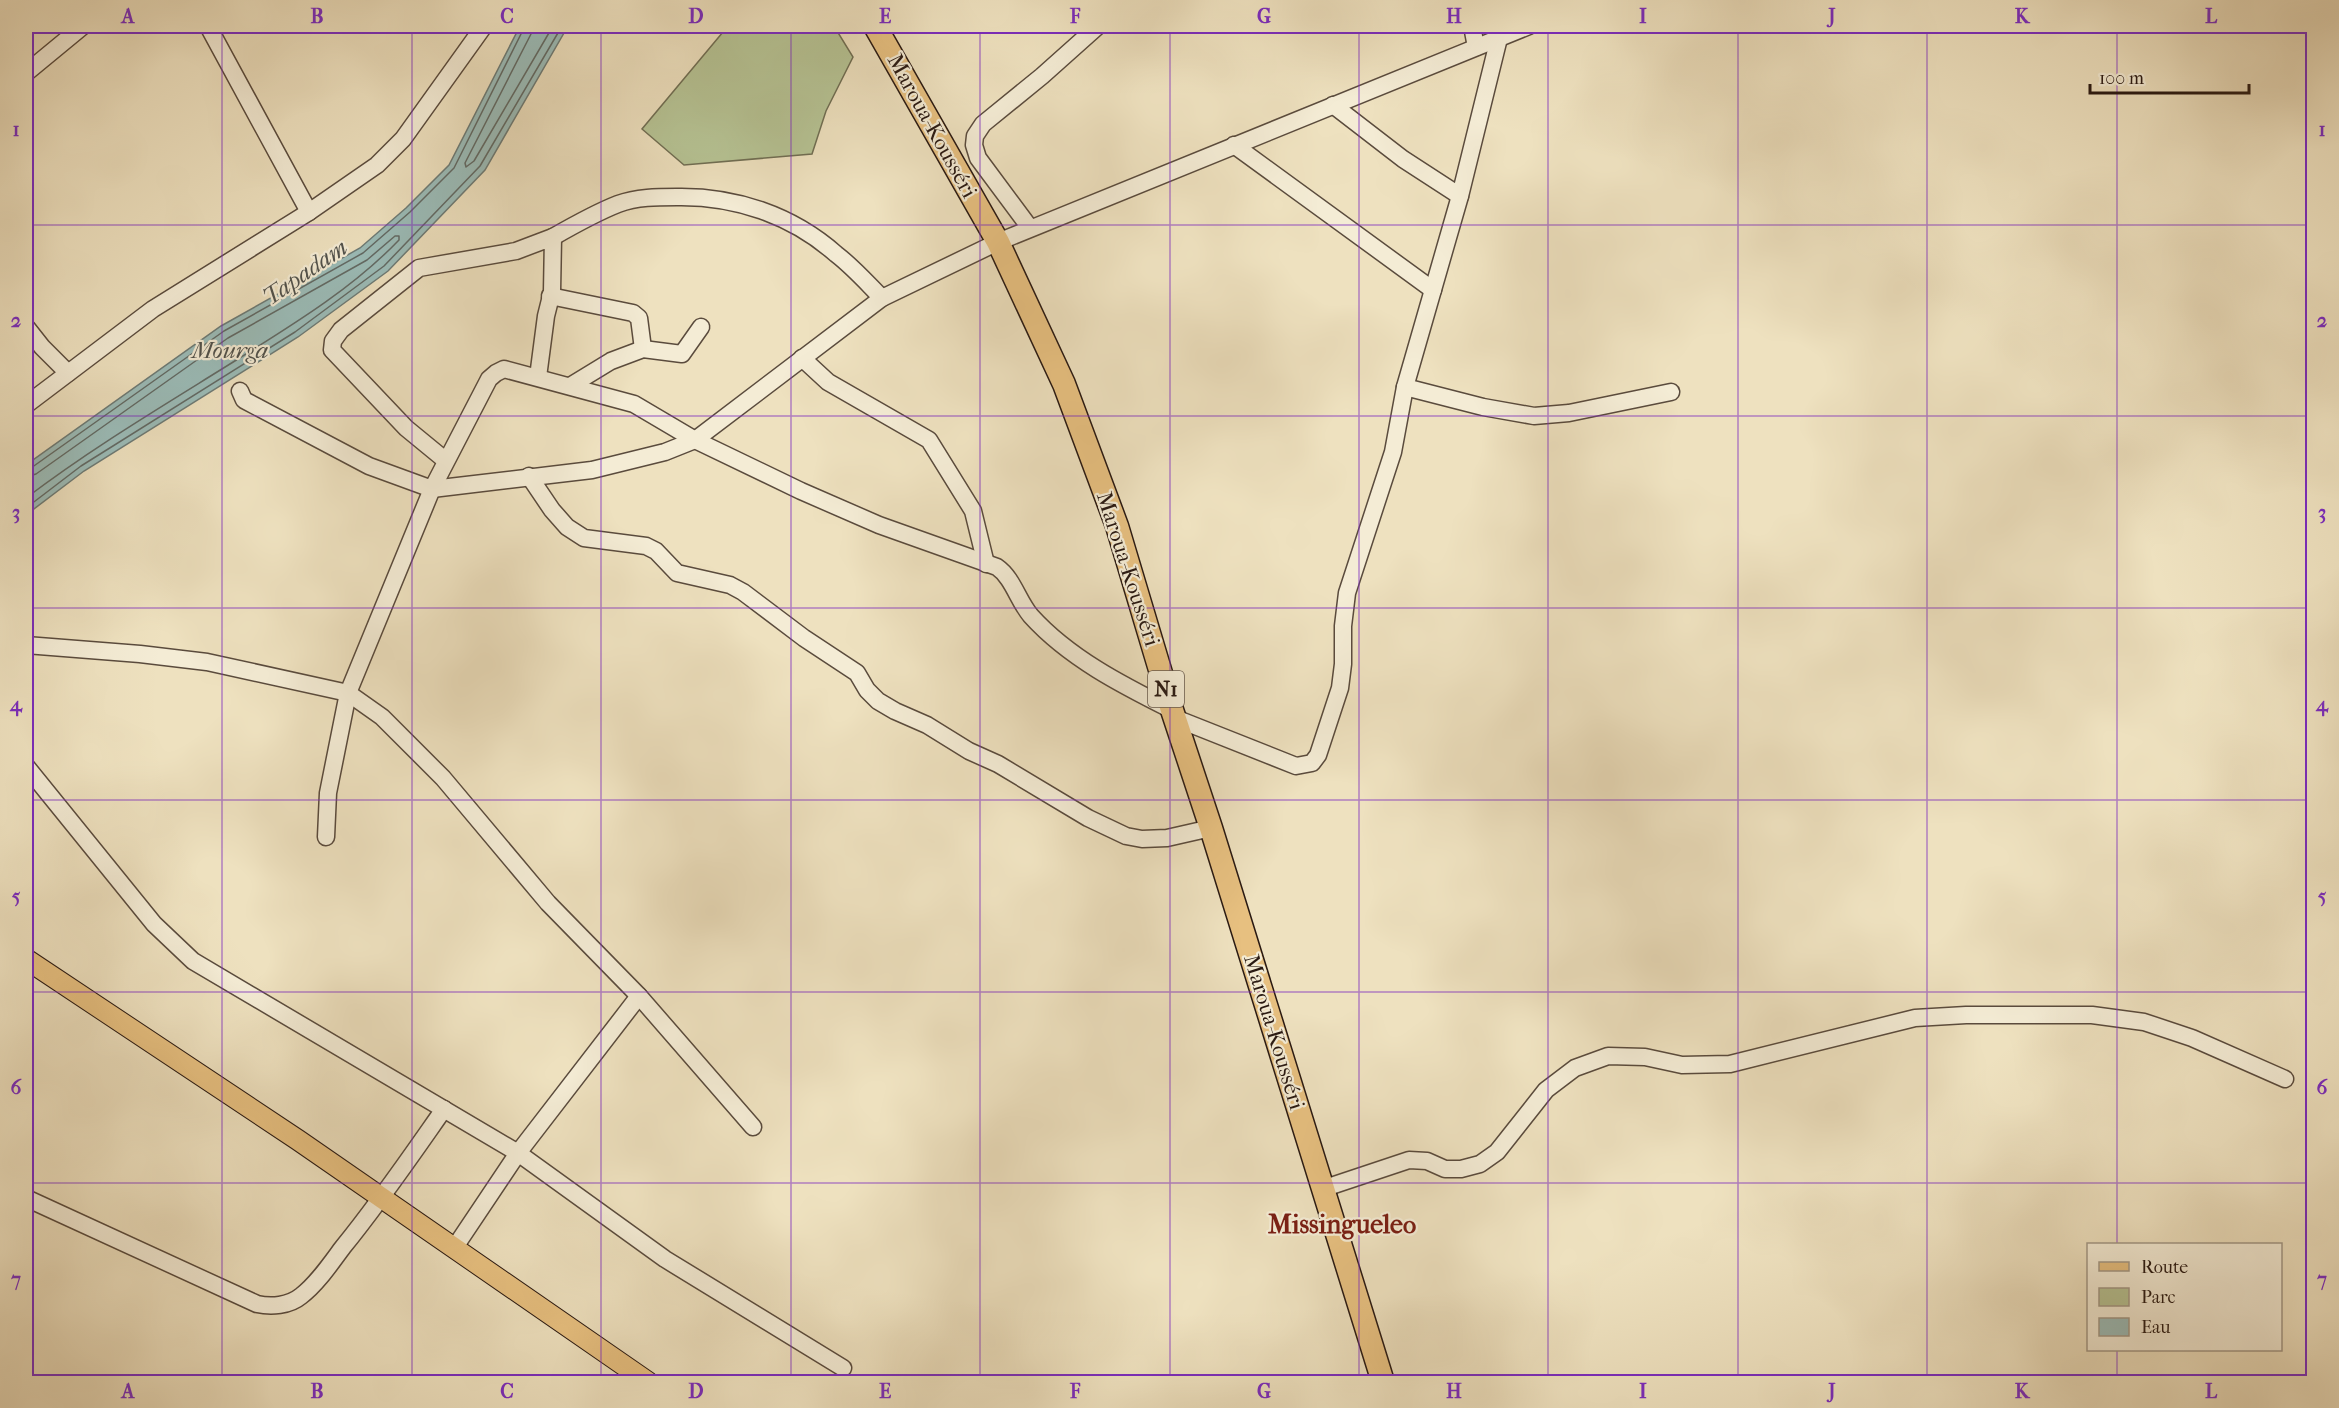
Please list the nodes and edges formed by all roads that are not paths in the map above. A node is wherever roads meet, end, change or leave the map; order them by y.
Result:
1 (83, 26) edge
2 (208, 26) edge
3 (484, 26) edge
4 (876, 26) edge
5 (1098, 26) edge
6 (1472, 26) edge
7 (1523, 27) edge
8 (1499, 38) junction
9 (1476, 47) junction
10 (28, 65) edge
11 (1333, 105) junction
12 (1234, 145) junction
13 (1460, 196) junction
14 (309, 212) junction
15 (1030, 228) junction
16 (553, 237) junction
17 (998, 242) junction
18 (1433, 290) junction
19 (550, 296) junction
20 (882, 298) junction
21 (701, 327) dead end
22 (27, 328) dead end
23 (643, 349) junction
24 (802, 358) junction
25 (68, 373) junction
26 (538, 377) junction
27 (570, 386) junction
28 (1405, 387) junction
29 (240, 391) dead end
30 (1671, 392) dead end
31 (26, 405) edge
32 (695, 440) junction
33 (445, 460) junction
34 (529, 476) junction
35 (432, 489) junction
36 (986, 564) junction
37 (26, 645) edge
38 (348, 693) junction
39 (1173, 714) junction
40 (26, 766) edge
41 (1211, 828) junction
42 (326, 837) dead end
43 (26, 959) edge
44 (639, 996) junction
45 (2285, 1078) dead end
46 (444, 1109) junction
47 (753, 1127) dead end
48 (519, 1153) junction
49 (1322, 1189) junction
50 (26, 1198) edge
51 (383, 1198) junction
52 (455, 1247) junction
53 (843, 1368) dead end
54 (648, 1383) edge
55 (1383, 1383) edge

1 - 10 street
2 - 14 street
3 - 14 street
4 - 17 highway, Maroua-Kousséri / N1
5 - 15 street
6 - 9 street
7 - 8 street
8 - 9 street
8 - 13 street
9 - 11 street
11 - 12 street
11 - 13 street
12 - 15 street
12 - 18 street
13 - 18 street
14 - 25 street
15 - 17 street
16 - 19 street
16 - 20 street
16 - 33 street
17 - 20 street
17 - 39 highway, Maroua-Kousséri / N1
18 - 28 street
19 - 23 street
19 - 26 street
20 - 24 street
21 - 23 street
22 - 25 street
23 - 27 street
24 - 32 street
24 - 36 street
25 - 31 street
26 - 27 street
26 - 33 street
27 - 32 street
28 - 30 street
28 - 39 street
29 - 35 street
32 - 34 street
32 - 36 street
33 - 35 street
34 - 35 street
34 - 41 street
35 - 38 street
36 - 39 street
37 - 38 street
38 - 42 street
38 - 44 street
39 - 41 highway, Maroua-Kousséri / N1
40 - 46 street
41 - 49 highway, Maroua-Kousséri / N1
43 - 51 main road
44 - 47 street
44 - 48 street
45 - 49 street
46 - 48 street
46 - 51 street
48 - 52 street
48 - 53 street
49 - 55 highway, Maroua-Kousséri / N1
50 - 51 street
51 - 52 main road
52 - 54 main road

